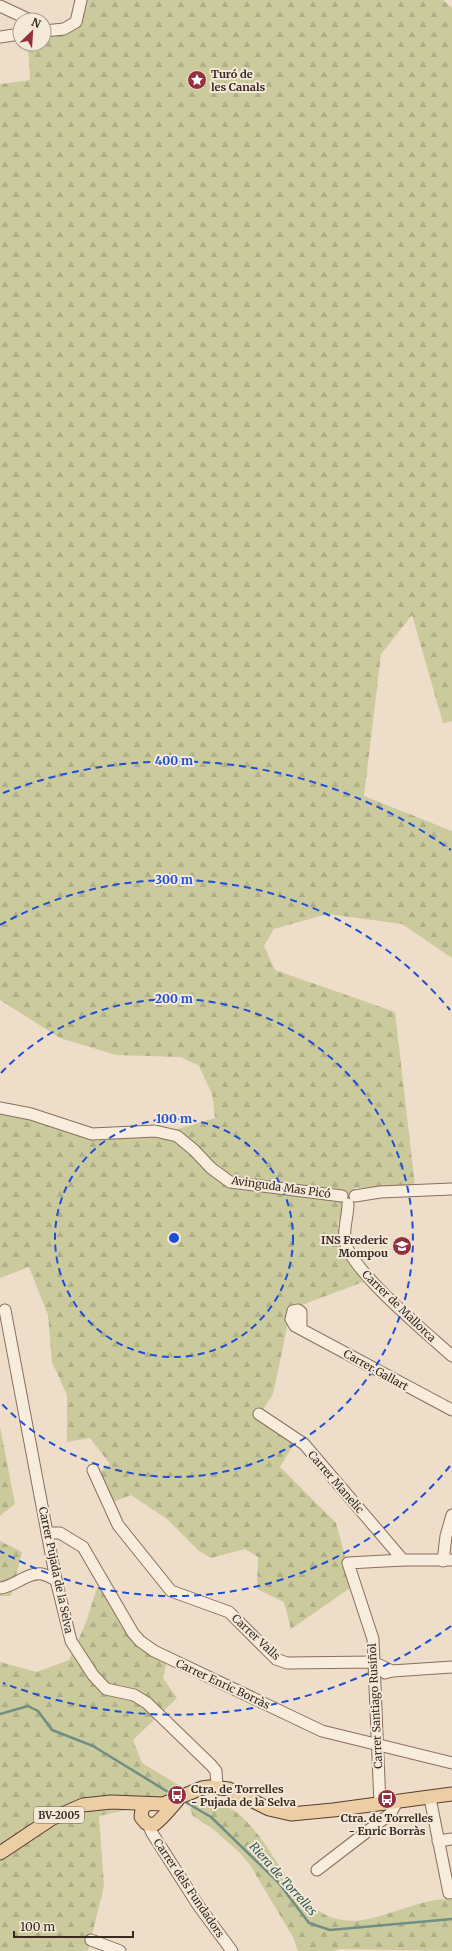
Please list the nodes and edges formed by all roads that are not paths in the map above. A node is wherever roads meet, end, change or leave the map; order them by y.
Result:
1 (81, 0) edge
2 (0, 6) edge
3 (13, 12) edge
4 (52, 30) edge
5 (12, 35) edge
6 (0, 37) edge
7 (0, 1108) edge
8 (452, 1189) edge
9 (345, 1200) junction
10 (5, 1310) dead end
11 (301, 1328) dead end
12 (452, 1356) edge
13 (452, 1410) edge
14 (259, 1414) dead end
15 (93, 1470) dead end
16 (452, 1515) edge
17 (47, 1533) junction
18 (403, 1560) junction
19 (448, 1561) edge
20 (56, 1580) junction
21 (0, 1588) edge
22 (374, 1662) junction
23 (452, 1668) edge
24 (392, 1671) junction
25 (374, 1676) junction
26 (377, 1745) junction
27 (452, 1763) edge
28 (217, 1787) junction
29 (452, 1794) edge
30 (430, 1798) junction
31 (397, 1802) junction
32 (380, 1804) junction
33 (151, 1813) junction
34 (452, 1839) edge
35 (438, 1841) junction
36 (0, 1853) edge
37 (317, 1870) dead end
38 (448, 1893) dead end
39 (91, 1940) dead end
40 (120, 1951) edge
41 (232, 1951) edge

1 - 4 street
2 - 3 street
5 - 6 street
7 - 9 street, Avinguda Mas Picó
8 - 9 street, Avinguda Mas Picó
9 - 12 street, Carrer de Mallorca
10 - 17 street, Carrer Pujada de la Selva
11 - 13 street, Carrer Gallart
14 - 18 street, Carrer Manelic
15 - 22 street, Carrer Valls
16 - 19 street
17 - 20 street, Carrer Pujada de la Selva
17 - 26 street, Carrer Enric Borràs
18 - 19 street
18 - 22 street, Carrer Santiago Rusiñol
20 - 21 street
20 - 28 street, Carrer Pujada de la Selva
22 - 24 street, Carrer Valls
22 - 25 street, Carrer Santiago Rusiñol
23 - 24 street, Carrer Valls
24 - 25 street, Carrer Valls
25 - 26 street, Carrer Santiago Rusiñol
26 - 27 street, Carrer Enric Borràs
26 - 32 street, Carrer Santiago Rusiñol
28 - 32 main road, BV-2005
28 - 33 main road, BV-2005
29 - 30 main road, BV-2005
30 - 31 main road, BV-2005
30 - 35 street
31 - 32 main road, BV-2005
31 - 37 street
33 - 36 main road, BV-2005
33 - 41 street, Carrer dels Fundadors
34 - 35 street
35 - 38 street
39 - 40 street

